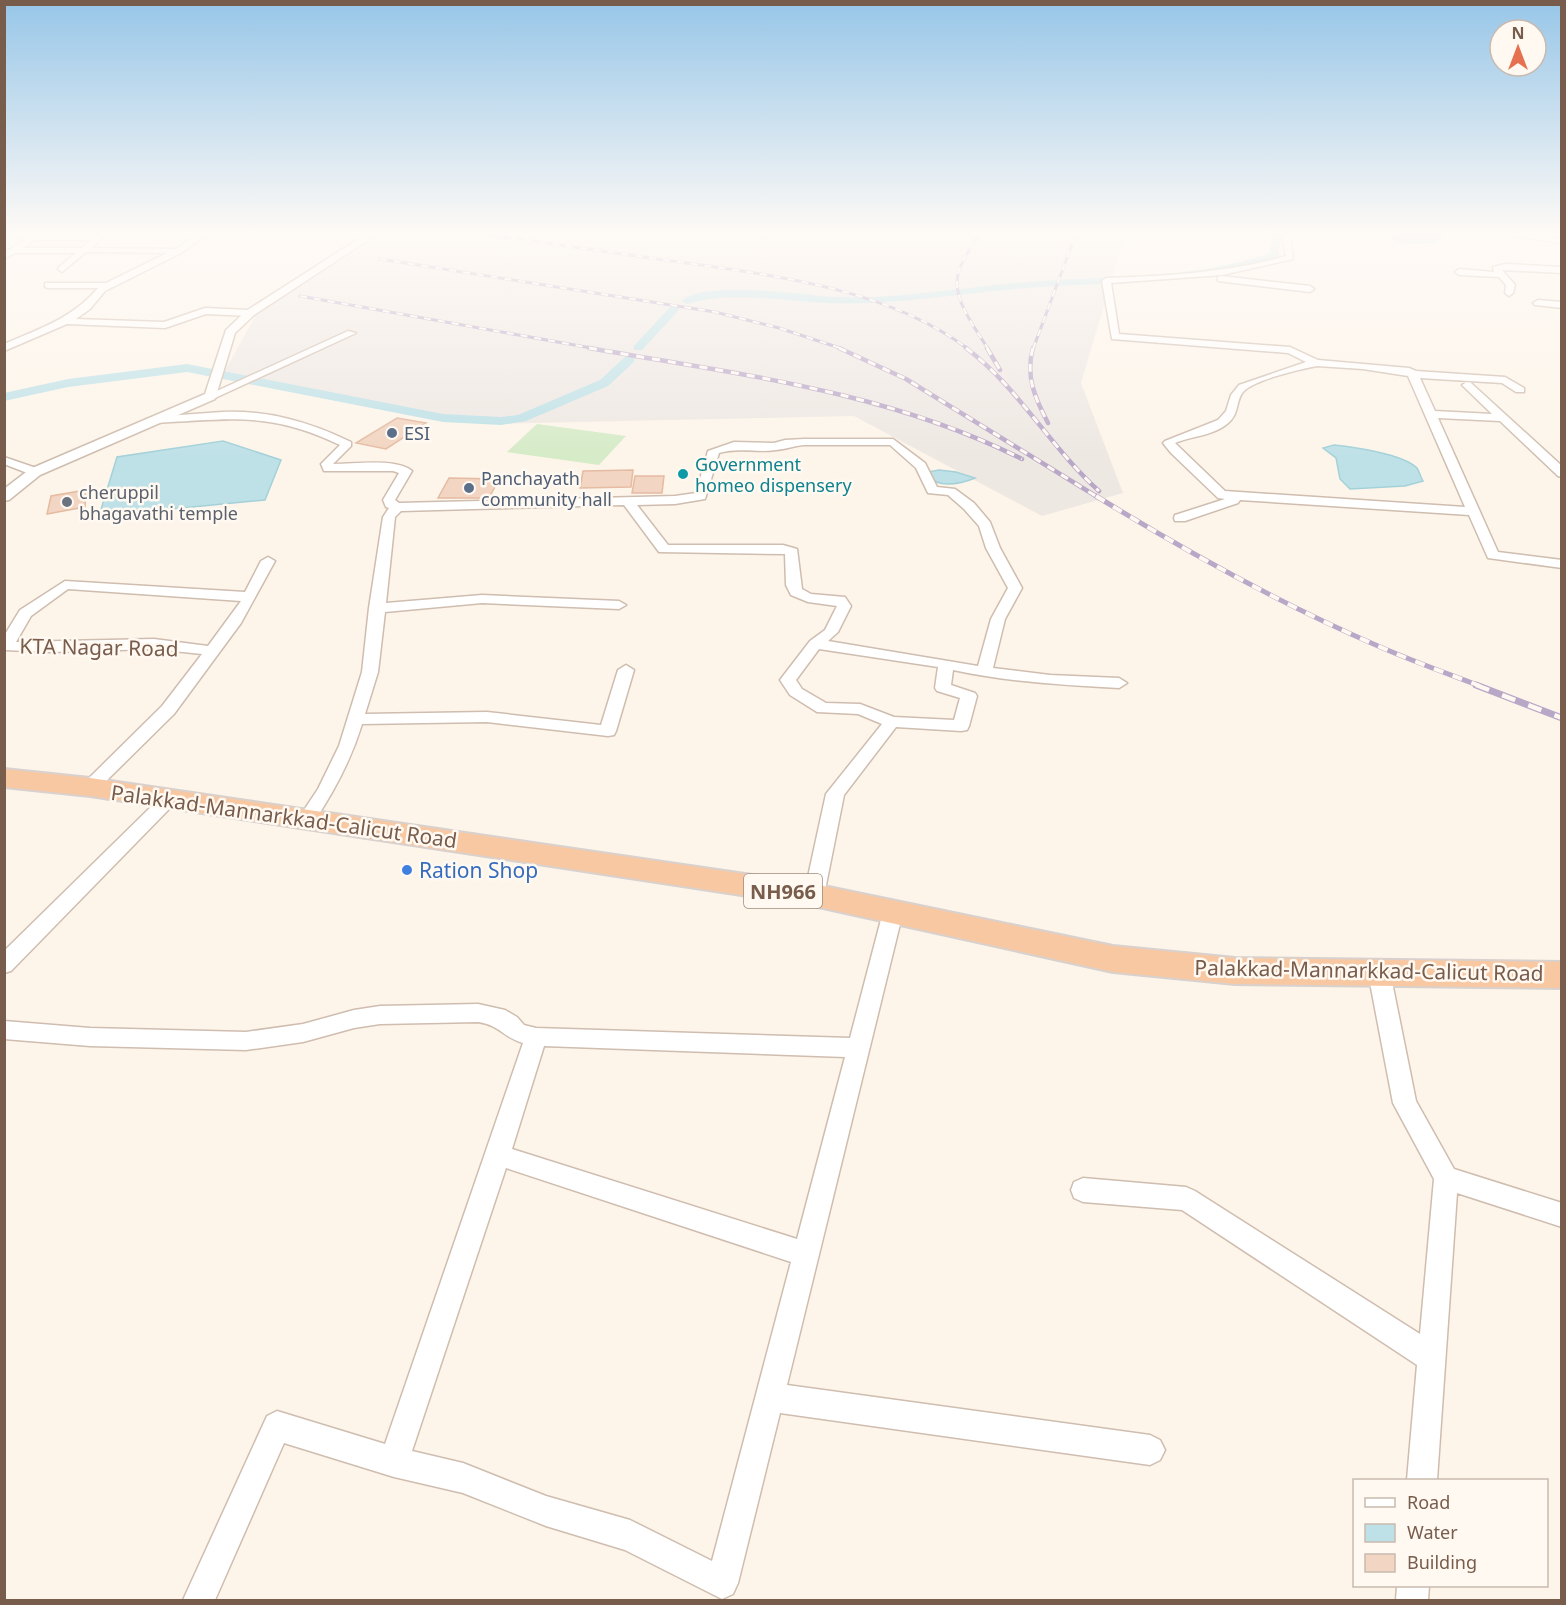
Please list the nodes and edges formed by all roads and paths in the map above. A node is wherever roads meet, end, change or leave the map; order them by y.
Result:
1 (88, 306) edge
2 (260, 306) edge
3 (1110, 306) edge
4 (250, 312) junction
5 (66, 321) junction
6 (351, 333) dead end
7 (4, 348) edge
8 (1316, 363) junction
9 (1413, 374) junction
10 (1467, 385) dead end
11 (1520, 390) dead end
12 (211, 396) junction
13 (1430, 414) junction
14 (1502, 418) junction
15 (152, 420) junction
16 (4, 460) edge
17 (35, 472) junction
18 (1562, 473) edge
19 (1227, 496) junction
20 (4, 497) edge
21 (627, 500) junction
22 (397, 507) junction
23 (1473, 511) junction
24 (1180, 518) dead end
25 (268, 561) dead end
26 (1562, 564) edge
27 (250, 597) junction
28 (619, 605) dead end
29 (376, 608) junction
30 (815, 644) junction
31 (5, 646) edge
32 (212, 651) junction
33 (946, 664) junction
34 (626, 670) dead end
35 (984, 672) junction
36 (1119, 683) dead end
37 (355, 719) junction
38 (892, 722) junction
39 (4, 778) edge
40 (90, 787) junction
41 (168, 800) junction
42 (307, 819) junction
43 (814, 896) junction
44 (892, 912) junction
45 (4, 965) edge
46 (1379, 972) junction
47 (1562, 975) edge
48 (4, 1030) edge
49 (536, 1037) junction
50 (856, 1048) junction
51 (498, 1155) junction
52 (1446, 1178) junction
53 (1083, 1190) dead end
54 (1562, 1215) edge
55 (805, 1254) junction
56 (1432, 1358) junction
57 (769, 1397) junction
58 (1150, 1450) dead end
59 (394, 1462) junction
60 (1422, 1479) edge
61 (199, 1600) edge

1 - 5 street
2 - 4 street
3 - 8 street
4 - 5 street
4 - 12 street
5 - 7 street
6 - 12 street
8 - 9 street
8 - 19 street
9 - 11 street
9 - 13 street
10 - 14 street
12 - 15 street
13 - 14 street
13 - 23 street
14 - 18 street
15 - 17 street
15 - 22 street
16 - 17 street
17 - 20 street
19 - 23 street
19 - 24 street
21 - 22 street
21 - 30 street
21 - 35 street
22 - 29 street
23 - 26 street
25 - 27 street, KTA Nagar Road
27 - 31 street, KTA Nagar Road
27 - 32 street, KTA Nagar Road
28 - 29 street
29 - 37 street
30 - 33 street
30 - 38 street
31 - 32 street, KTA Nagar Road
32 - 40 street, KTA Nagar Road
33 - 35 street
33 - 38 street
34 - 37 street
35 - 36 street
37 - 42 street
38 - 43 street
39 - 40 highway, Palakkad-Mannarkkad-Calicut Road / NH966
40 - 41 highway, Palakkad-Mannarkkad-Calicut Road / NH966
41 - 42 highway, Palakkad-Mannarkkad-Calicut Road / NH966
41 - 45 street
42 - 43 highway, Palakkad-Mannarkkad-Calicut Road / NH966
43 - 44 highway, Palakkad-Mannarkkad-Calicut Road / NH966
44 - 46 highway, Palakkad-Mannarkkad-Calicut Road / NH966
44 - 50 street
46 - 47 highway, Palakkad-Mannarkkad-Calicut Road / NH966
46 - 52 street
48 - 49 street
49 - 50 street
49 - 51 street
50 - 55 street
51 - 55 street
51 - 59 street
52 - 54 street
52 - 56 street
53 - 56 street
55 - 57 street
56 - 60 street
57 - 58 street
57 - 59 street
59 - 61 street

